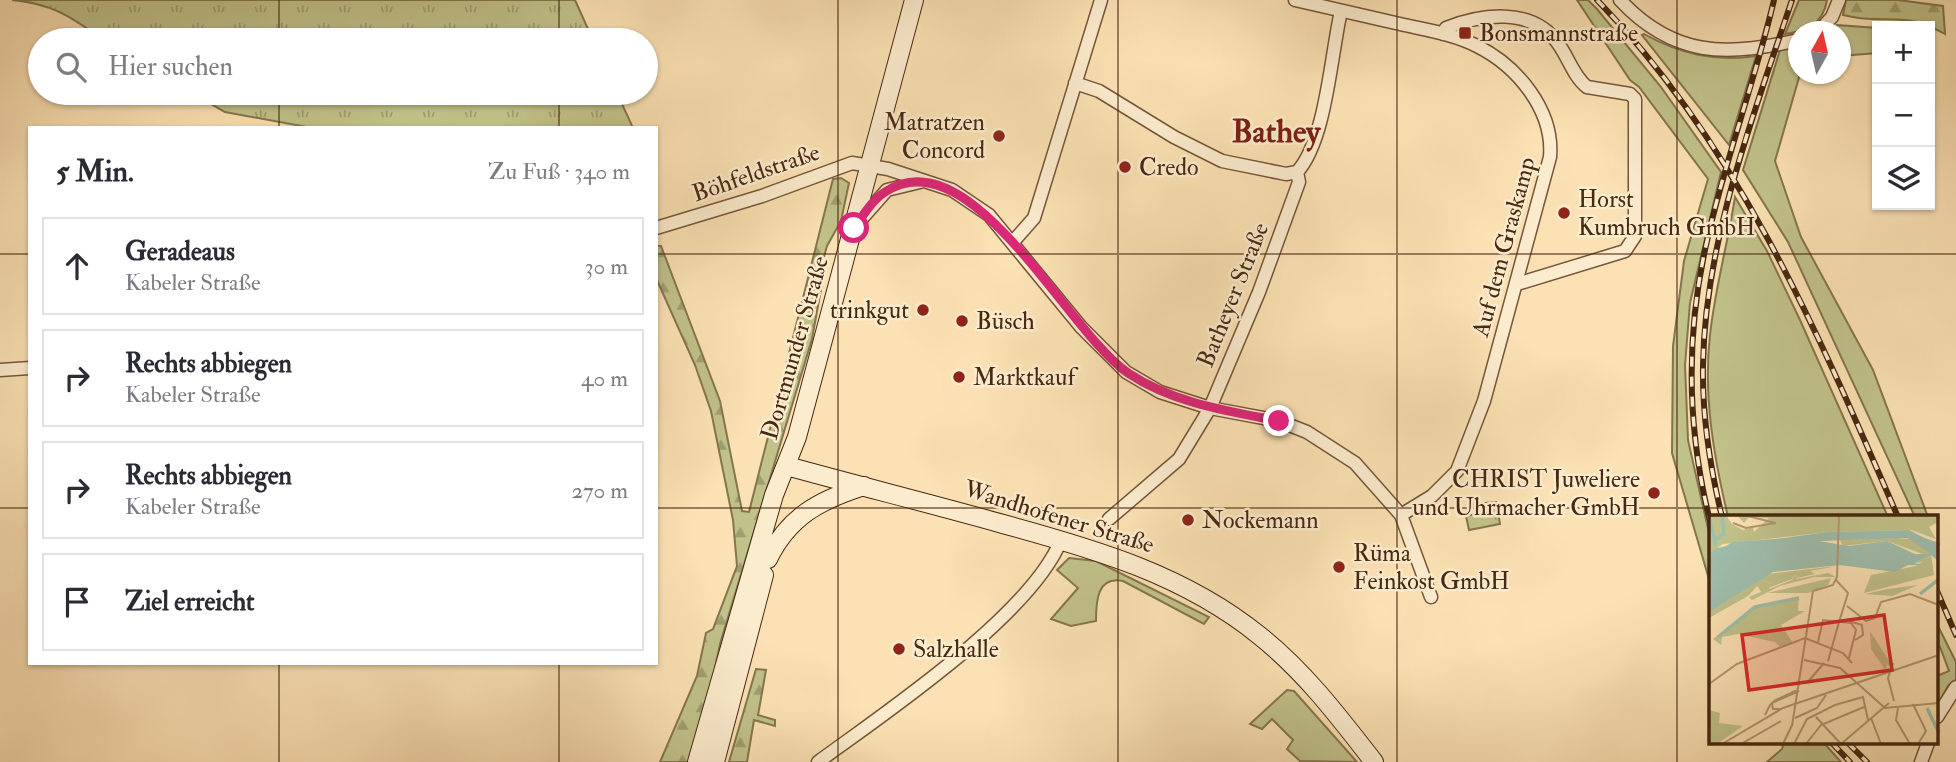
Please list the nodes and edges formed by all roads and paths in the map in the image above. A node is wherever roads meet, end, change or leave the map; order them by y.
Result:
1 (914, 0) edge
2 (1101, 0) edge
3 (1295, 0) edge
4 (1620, 0) edge
5 (1839, 0) edge
6 (1337, 7) edge
7 (1829, 21) edge
8 (1443, 34) junction
9 (1788, 43) edge
10 (1075, 83) junction
11 (870, 164) junction
12 (1297, 172) junction
13 (928, 181) junction
14 (658, 227) edge
15 (854, 228) junction
16 (1012, 243) junction
17 (1517, 284) junction
18 (28, 368) edge
19 (0, 370) edge
20 (1210, 408) junction
21 (788, 466) junction
22 (866, 486) junction
23 (1401, 515) junction
24 (1109, 519) dead end
25 (1061, 540) junction
26 (768, 559) junction
27 (1431, 597) dead end
28 (1956, 687) edge
29 (1938, 715) edge
30 (1928, 744) edge
31 (697, 762) edge
32 (715, 762) edge
33 (818, 762) edge
34 (1374, 762) edge
35 (1921, 762) edge

1 - 11 main road, Dortmunder Straße
2 - 10 street
3 - 6 street, Auf dem Graskamp
4 - 9 street
5 - 7 street
6 - 8 street, Auf dem Graskamp
6 - 12 street, Batheyer Straße
8 - 17 street, Auf dem Graskamp
8 - 17 street
10 - 12 street
10 - 16 street
11 - 13 street
11 - 14 street, Böhfeldstraße
11 - 15 main road, Dortmunder Straße
12 - 20 street, Batheyer Straße
13 - 15 street
13 - 16 street
15 - 21 main road, Dortmunder Straße
16 - 20 street
17 - 23 street, Auf dem Graskamp
18 - 19 street
20 - 23 street
20 - 24 street, Batheyer Straße
21 - 22 main road, Wandhofener Straße
21 - 26 main road, Dortmunder Straße
21 - 31 main road, Dortmunder Straße
22 - 25 main road, Wandhofener Straße
22 - 26 main road
23 - 27 street
25 - 33 street
25 - 34 main road, Wandhofener Straße
26 - 32 main road, Dortmunder Straße
28 - 29 street
30 - 35 street

